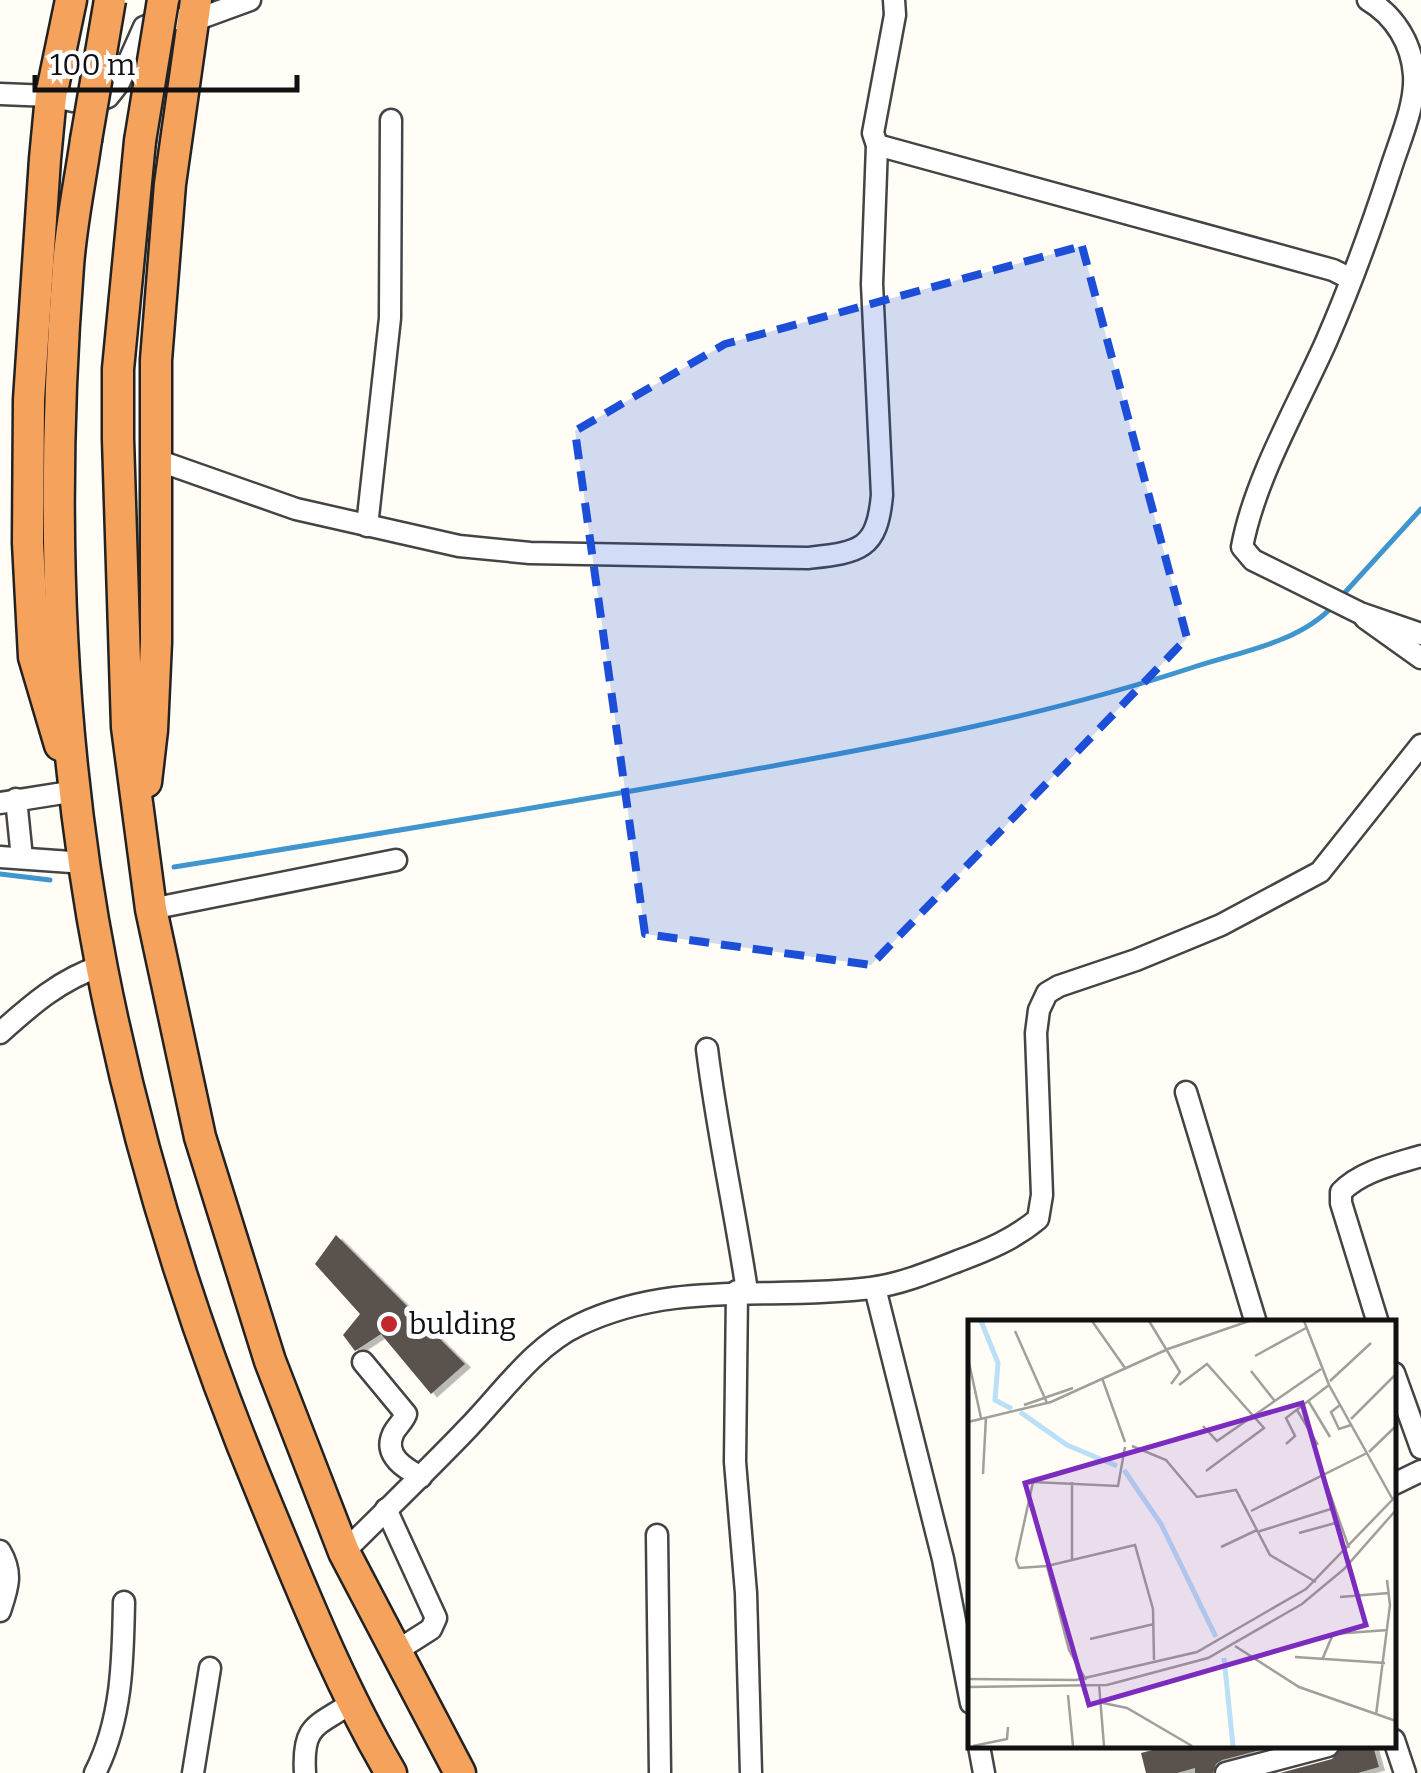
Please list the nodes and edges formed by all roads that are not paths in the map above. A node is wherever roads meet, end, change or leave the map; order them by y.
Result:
1 (71, 0) edge
2 (110, 0) edge
3 (163, 0) edge
4 (250, 0) edge
5 (894, 0) edge
6 (1368, 0) edge
7 (194, 11) edge
8 (1416, 46) edge
9 (0, 94) edge
10 (51, 96) junction
11 (390, 120) dead end
12 (876, 145) junction
13 (1350, 278) junction
14 (154, 459) junction
15 (367, 526) junction
16 (1360, 613) junction
17 (1421, 634) edge
18 (1421, 658) edge
19 (1421, 745) edge
20 (75, 788) junction
21 (8, 801) edge
22 (141, 820) junction
23 (0, 856) edge
24 (22, 858) junction
25 (396, 860) dead end
26 (85, 863) junction
27 (152, 909) junction
28 (101, 966) junction
29 (0, 1033) edge
30 (707, 1049) dead end
31 (1186, 1092) dead end
32 (1421, 1156) edge
33 (874, 1288) junction
34 (742, 1291) junction
35 (1255, 1320) edge
36 (1377, 1320) edge
37 (363, 1362) dead end
38 (1396, 1379) edge
39 (1421, 1448) edge
40 (1421, 1471) edge
41 (421, 1477) junction
42 (1396, 1483) edge
43 (386, 1510) junction
44 (657, 1535) dead end
45 (0, 1551) edge
46 (344, 1552) junction
47 (124, 1602) dead end
48 (0, 1611) edge
49 (395, 1652) junction
50 (210, 1668) dead end
51 (968, 1687) edge
52 (353, 1702) junction
53 (1396, 1746) edge
54 (979, 1748) edge
55 (1320, 1748) edge
56 (95, 1773) edge
57 (193, 1773) edge
58 (304, 1773) edge
59 (390, 1773) edge
60 (460, 1773) edge
61 (660, 1773) edge
62 (751, 1773) edge
63 (984, 1773) edge
64 (1226, 1773) edge
65 (1406, 1773) edge

1 - 10 highway
2 - 20 highway, bridge
3 - 22 highway, bridge
4 - 7 street
5 - 12 street
6 - 8 street
7 - 10 street
7 - 14 highway
8 - 13 street
9 - 10 street
10 - 20 highway
11 - 15 street
12 - 13 street
12 - 15 street
13 - 16 street
14 - 15 street
14 - 22 highway
16 - 17 street
16 - 18 street
19 - 33 street
20 - 21 street
20 - 26 highway
21 - 24 street
22 - 27 highway
23 - 24 street
24 - 26 street
25 - 27 street
26 - 28 highway
27 - 46 highway
28 - 29 street
28 - 52 highway
30 - 34 street
31 - 35 street
32 - 36 street
33 - 34 street
33 - 51 street
34 - 41 street
34 - 62 street
37 - 41 street
38 - 39 street
40 - 42 street
41 - 43 street
43 - 46 street
43 - 49 street
44 - 61 street
45 - 48 street
46 - 49 highway
47 - 56 street
49 - 60 highway
50 - 57 street
52 - 58 street
52 - 59 highway
53 - 65 street
54 - 63 street
55 - 64 street

